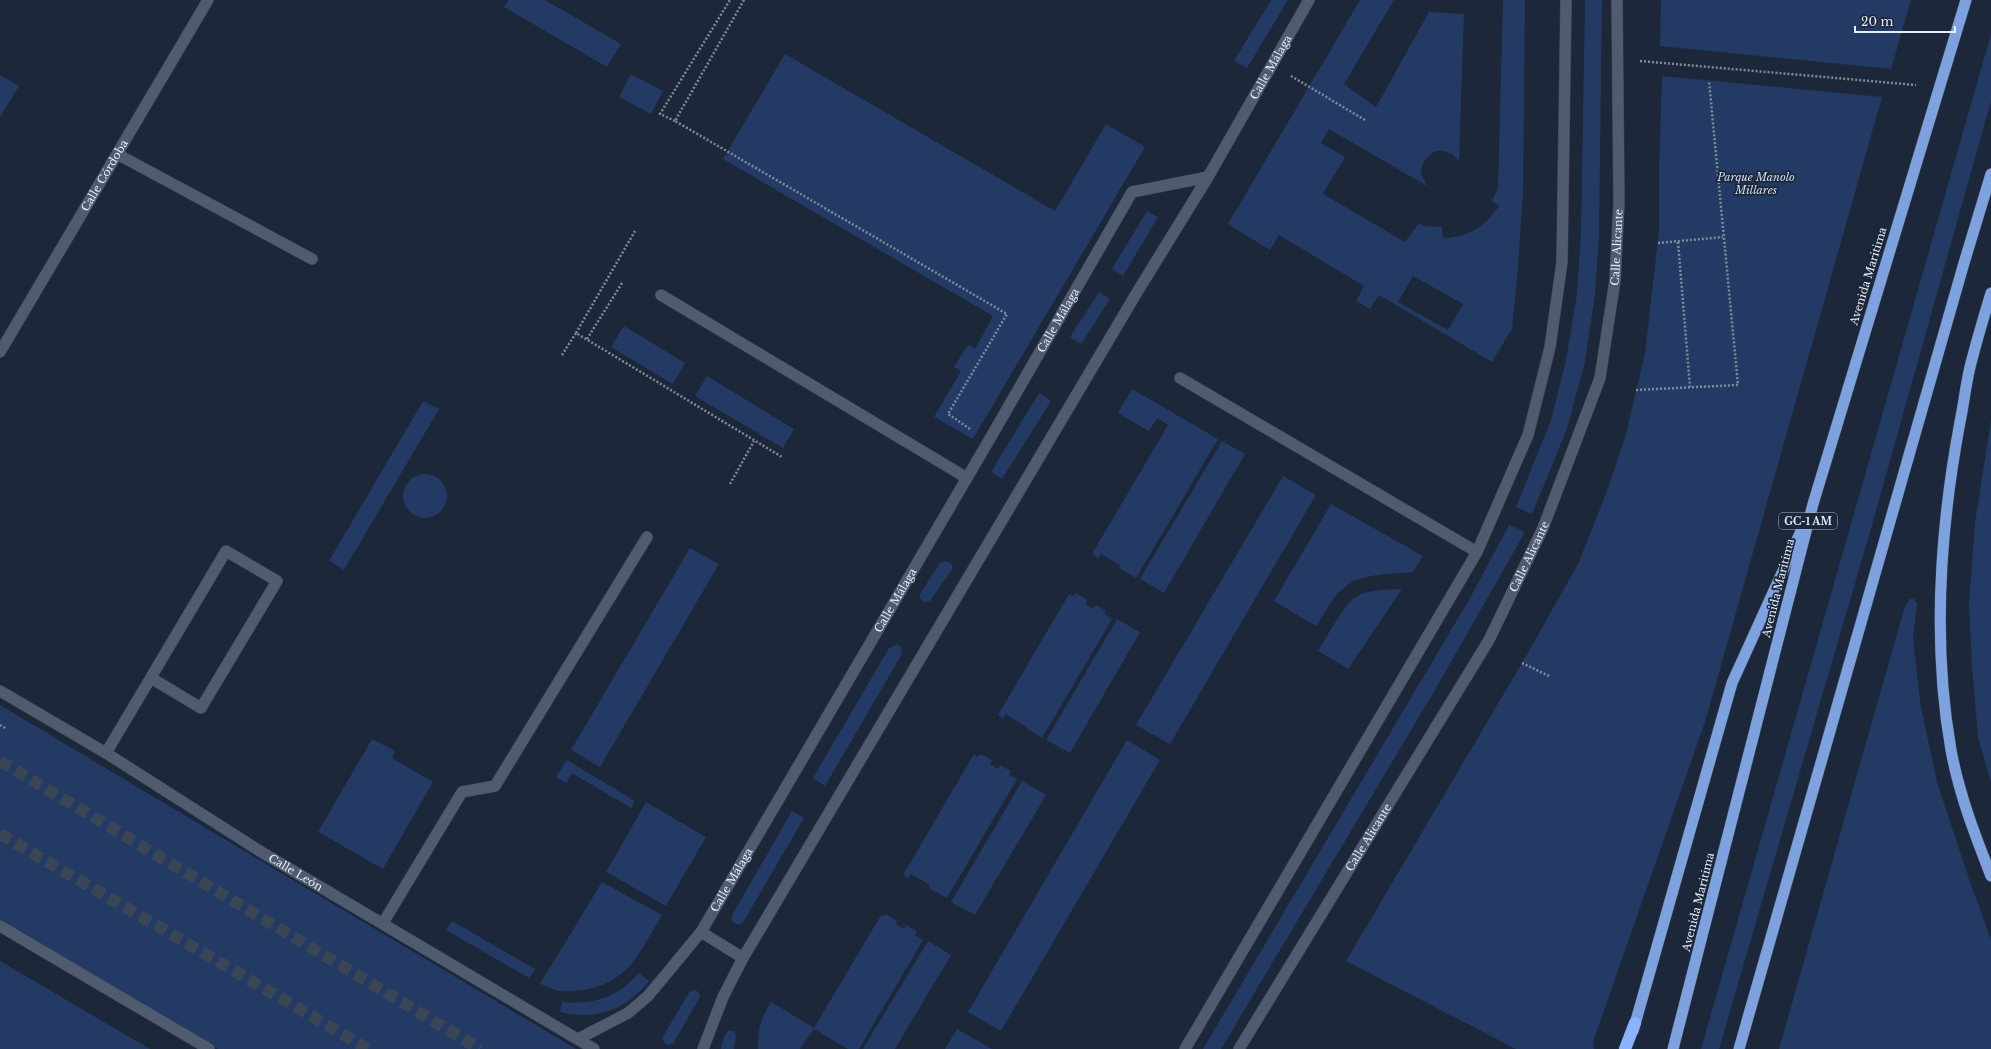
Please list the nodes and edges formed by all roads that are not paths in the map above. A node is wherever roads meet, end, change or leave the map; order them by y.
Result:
1 (208, 0) edge
2 (1308, 0) edge
3 (1566, 0) edge
4 (1617, 0) edge
5 (1966, 0) edge
6 (117, 154) junction
7 (1991, 174) edge
8 (1208, 176) junction
9 (312, 259) dead end
10 (1991, 293) edge
11 (661, 296) dead end
12 (0, 352) edge
13 (1180, 378) dead end
14 (967, 478) junction
15 (1813, 504) junction
16 (647, 537) dead end
17 (1476, 552) junction
18 (150, 678) junction
19 (0, 691) edge
20 (106, 753) junction
21 (1991, 876) edge
22 (383, 923) junction
23 (0, 926) edge
24 (701, 932) junction
25 (743, 958) junction
26 (1635, 1023) junction
27 (578, 1039) junction
28 (208, 1049) edge
29 (594, 1049) edge
30 (703, 1049) edge
31 (1185, 1049) edge
32 (1240, 1049) edge
33 (1625, 1049) edge
34 (1629, 1049) edge
35 (1673, 1049) edge
36 (1739, 1049) edge

1 - 6 street, Calle Córdoba
2 - 8 street, Calle Málaga
3 - 17 street
4 - 32 street, Calle Alicante
5 - 15 highway, Avenida Maritima / GC-1 AM
6 - 9 street
6 - 12 street, Calle Córdoba
7 - 36 highway
8 - 14 street, Calle Málaga
8 - 25 street, Calle Málaga
10 - 21 highway
11 - 14 street
13 - 17 street
14 - 24 street, Calle Málaga
15 - 26 highway
15 - 35 highway, Avenida Maritima / GC-1 AM
16 - 22 street
17 - 31 street
18 - 18 street
18 - 20 street
19 - 20 street, Calle León
20 - 22 street, Calle León
22 - 27 street, Calle León
23 - 28 street
24 - 25 street
24 - 27 street, Calle Málaga
25 - 30 street, Calle Málaga
26 - 33 highway
26 - 34 highway
27 - 29 street, Calle León

